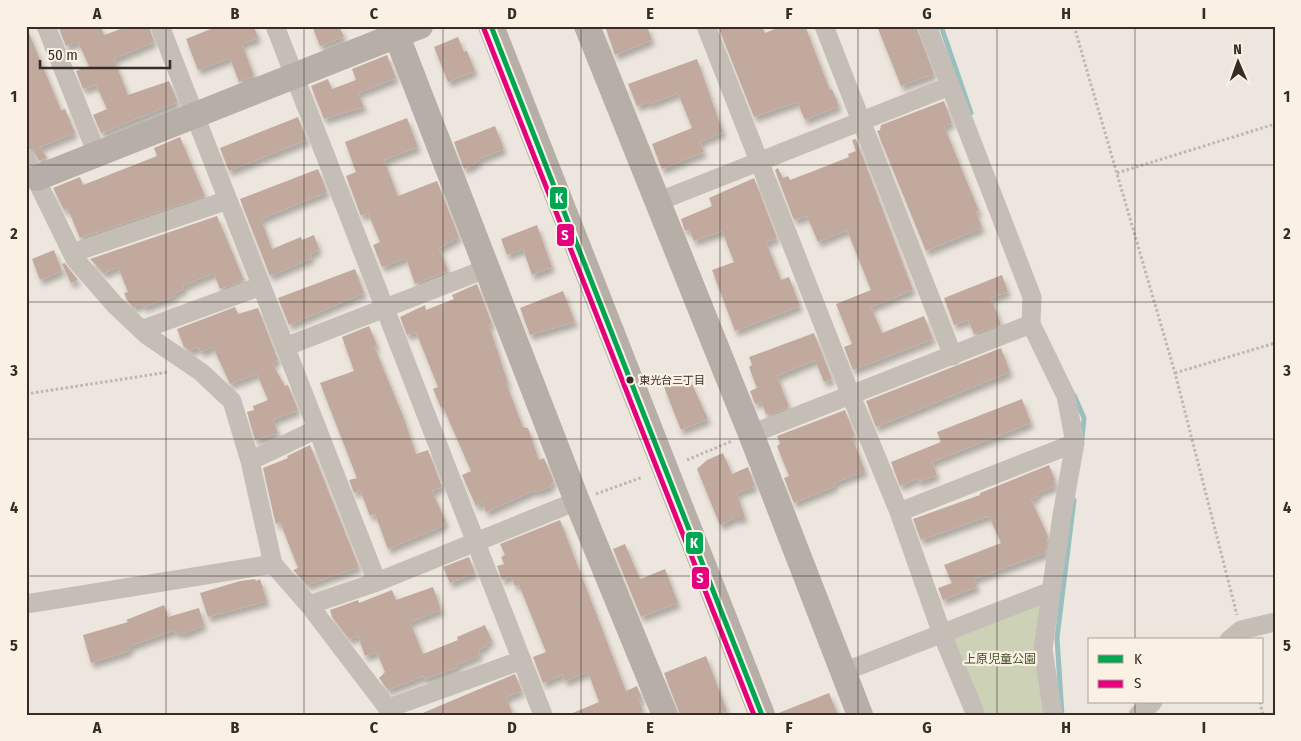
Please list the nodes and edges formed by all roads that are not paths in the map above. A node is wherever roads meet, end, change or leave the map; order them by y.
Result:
1 (46, 26) edge
2 (160, 26) edge
3 (275, 26) edge
4 (491, 26) edge
5 (588, 26) edge
6 (706, 26) edge
7 (824, 26) edge
8 (927, 26) edge
9 (403, 29) edge
10 (295, 76) junction
11 (950, 86) junction
12 (195, 116) junction
13 (861, 122) junction
14 (97, 154) junction
15 (759, 163) junction
16 (30, 172) edge
17 (228, 200) junction
18 (657, 202) junction
19 (72, 253) junction
20 (488, 268) junction
21 (261, 286) junction
22 (384, 308) junction
23 (1031, 324) junction
24 (142, 330) junction
25 (285, 347) junction
26 (953, 356) junction
27 (850, 393) junction
28 (316, 429) junction
29 (751, 434) junction
30 (1075, 443) junction
31 (250, 461) junction
32 (577, 501) junction
33 (899, 512) junction
34 (476, 543) junction
35 (273, 564) junction
36 (377, 582) junction
37 (1051, 592) junction
38 (26, 604) edge
39 (309, 606) junction
40 (1275, 622) edge
41 (942, 634) junction
42 (1235, 635) edge
43 (522, 660) junction
44 (843, 672) junction
45 (1151, 704) edge
46 (391, 712) edge
47 (543, 715) edge
48 (665, 715) edge
49 (762, 715) edge
50 (860, 715) edge
51 (976, 715) edge
52 (1053, 715) edge
53 (1138, 715) edge

1 - 14 street
2 - 12 street
3 - 10 street
4 - 49 street
5 - 18 street
6 - 15 street
7 - 13 street
8 - 11 street
9 - 10 street
9 - 20 street
10 - 12 street
10 - 22 street
11 - 13 street
11 - 23 street
12 - 14 street
12 - 17 street
13 - 15 street
13 - 26 street
14 - 16 street
15 - 18 street
15 - 27 street
16 - 19 street
17 - 19 street
17 - 21 street
18 - 29 street
19 - 24 street
20 - 22 street
20 - 32 street
21 - 24 street
21 - 25 street
22 - 25 street
22 - 34 street
23 - 26 street
23 - 30 street
24 - 31 street
25 - 28 street
26 - 27 street
27 - 29 street
27 - 33 street
28 - 31 street
28 - 36 street
29 - 44 street
30 - 33 street
30 - 37 street
31 - 35 street
32 - 34 street
32 - 48 street
33 - 41 street
34 - 36 street
34 - 43 street
35 - 38 street
35 - 39 street
36 - 39 street
37 - 41 street
37 - 52 street
39 - 46 street
40 - 42 street
41 - 44 street
41 - 51 street
43 - 46 street
43 - 47 street
44 - 50 street
45 - 53 street

